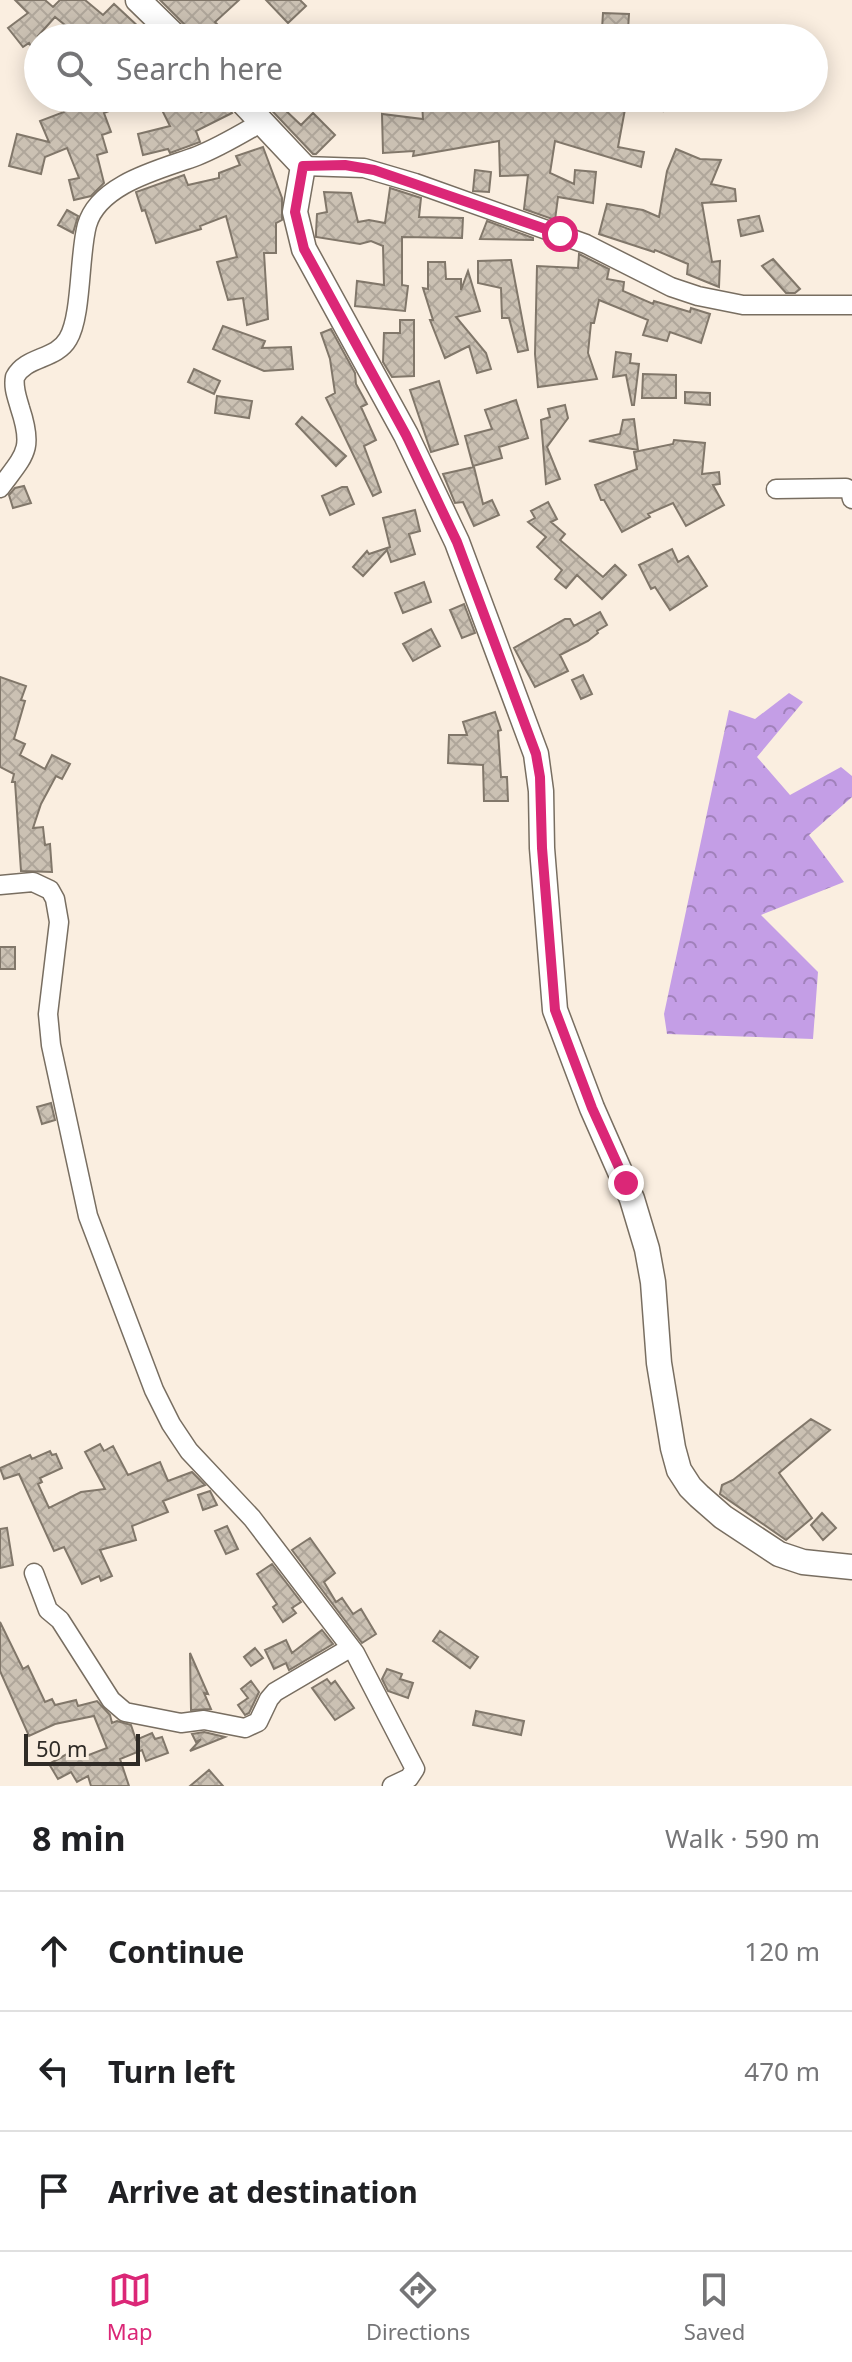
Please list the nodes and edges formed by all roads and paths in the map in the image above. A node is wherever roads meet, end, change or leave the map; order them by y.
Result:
1 (138, 0) edge
2 (163, 24) edge
3 (252, 112) edge
4 (262, 122) junction
5 (303, 166) junction
6 (852, 305) edge
7 (0, 488) edge
8 (776, 489) dead end
9 (852, 499) edge
10 (0, 885) edge
11 (852, 1567) edge
12 (34, 1573) dead end
13 (350, 1648) junction
14 (392, 1786) edge

1 - 2 street
3 - 4 street
4 - 5 street
4 - 7 street
5 - 6 street
5 - 11 street
8 - 9 street
10 - 13 street
12 - 13 street
13 - 14 street

